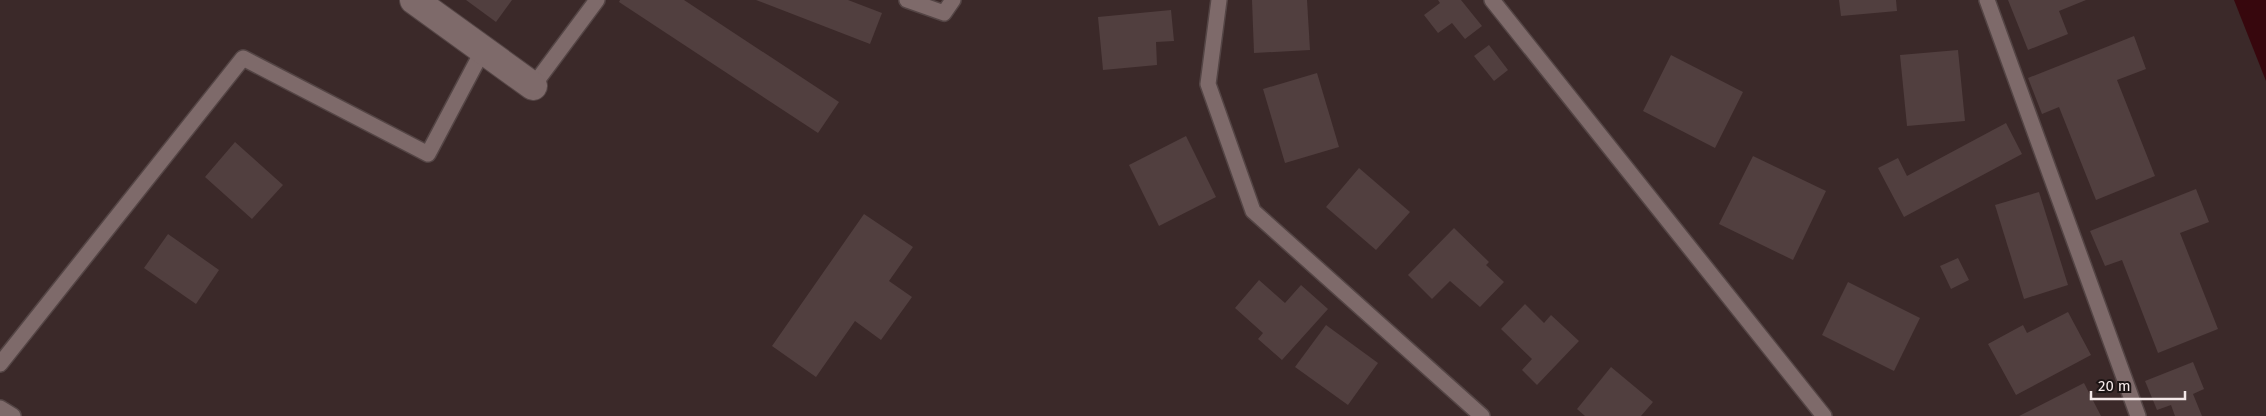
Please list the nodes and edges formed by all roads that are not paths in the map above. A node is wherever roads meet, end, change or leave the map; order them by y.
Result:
1 (414, 0) edge
2 (597, 0) edge
3 (907, 0) edge
4 (953, 0) edge
5 (1219, 0) edge
6 (1492, 0) edge
7 (1987, 0) edge
8 (483, 50) junction
9 (533, 86) joint
10 (0, 364) edge
11 (0, 408) edge
12 (13, 416) edge
13 (1482, 416) edge
14 (1824, 416) edge
15 (2138, 416) edge

1 - 8 street
2 - 9 lane
3 - 4 lane
5 - 13 lane
6 - 14 lane
7 - 15 lane
8 - 9 street
8 - 10 lane
11 - 12 lane

